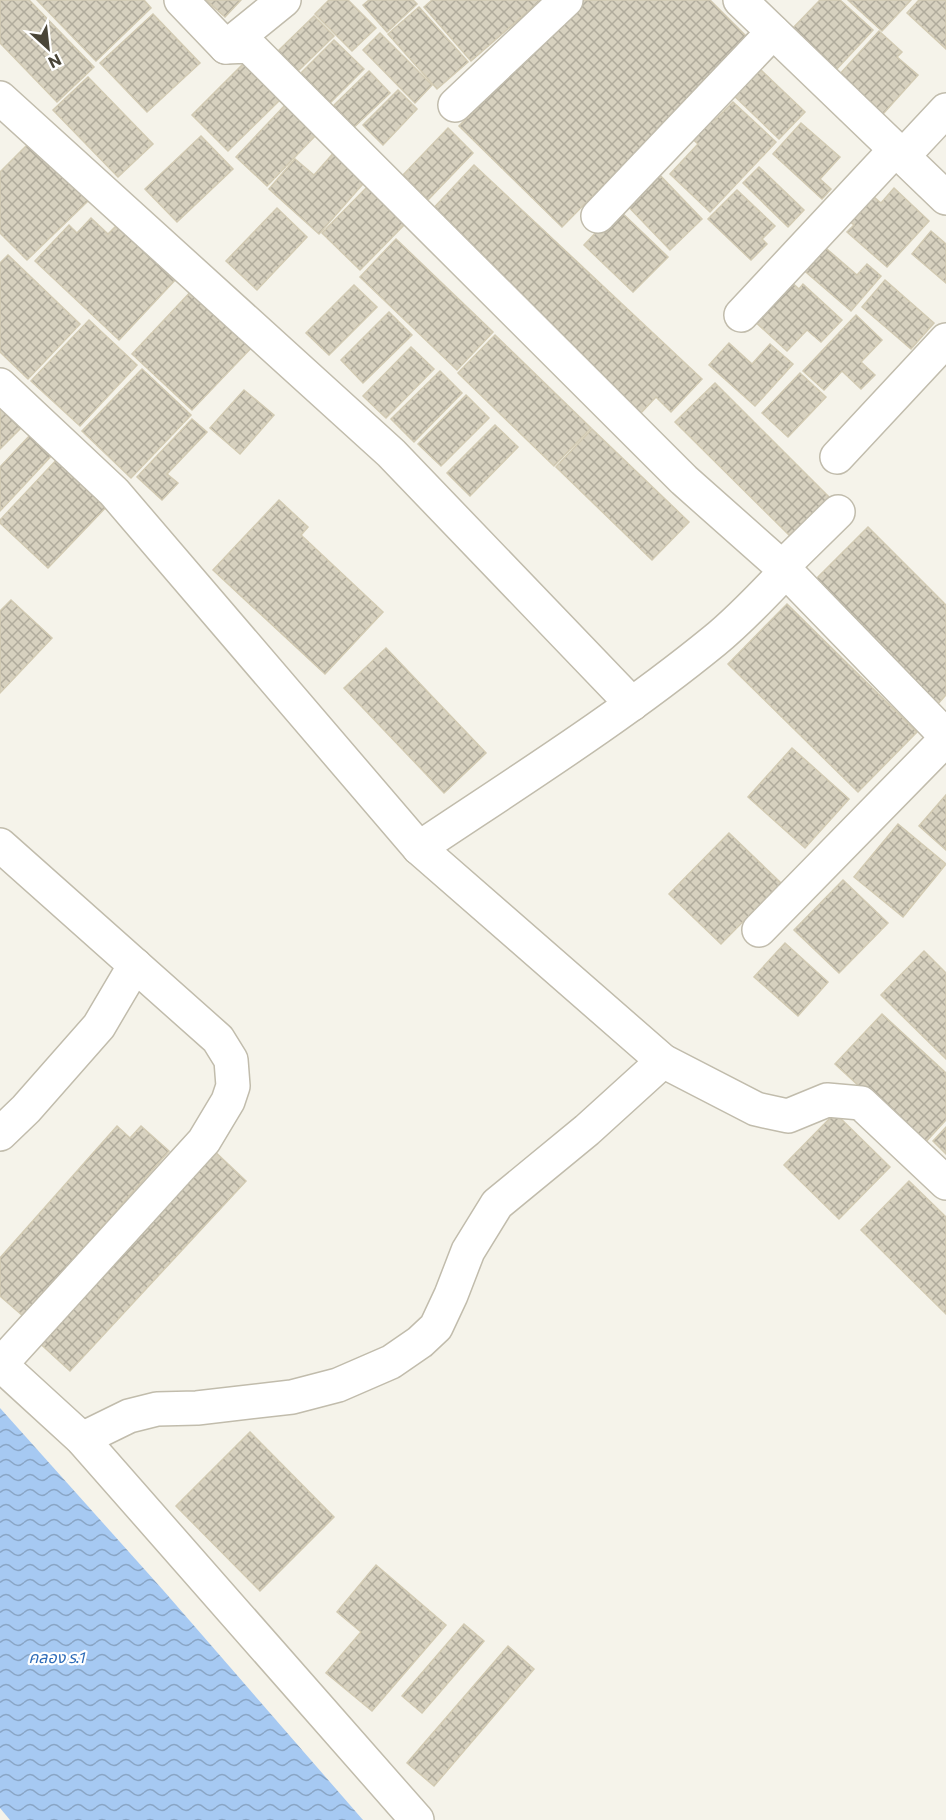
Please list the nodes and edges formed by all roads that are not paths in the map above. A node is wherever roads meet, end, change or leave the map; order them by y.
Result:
1 (181, 0) edge
2 (284, 0) edge
3 (566, 0) edge
4 (763, 13) edge
5 (226, 47) junction
6 (0, 98) edge
7 (456, 105) dead end
8 (946, 110) edge
9 (899, 152) junction
10 (946, 198) edge
11 (598, 216) dead end
12 (741, 315) dead end
13 (946, 340) edge
14 (0, 385) edge
15 (837, 457) dead end
16 (838, 512) dead end
17 (784, 569) junction
18 (632, 704) junction
19 (946, 738) edge
20 (419, 848) junction
21 (3, 856) edge
22 (759, 930) dead end
23 (135, 965) junction
24 (663, 1061) junction
25 (0, 1134) edge
26 (946, 1183) edge
27 (0, 1364) edge
28 (82, 1439) junction
29 (417, 1820) edge

1 - 5 street
2 - 5 street
3 - 7 street
4 - 9 street
4 - 11 street
5 - 17 street
6 - 18 street
8 - 9 street
9 - 10 street
9 - 12 street
13 - 15 street
14 - 20 street
16 - 17 street
17 - 18 street
17 - 19 street
18 - 20 street
19 - 22 street
20 - 24 street
21 - 23 street
23 - 25 street
23 - 27 street
24 - 26 street
24 - 28 street
27 - 28 street
28 - 29 street

